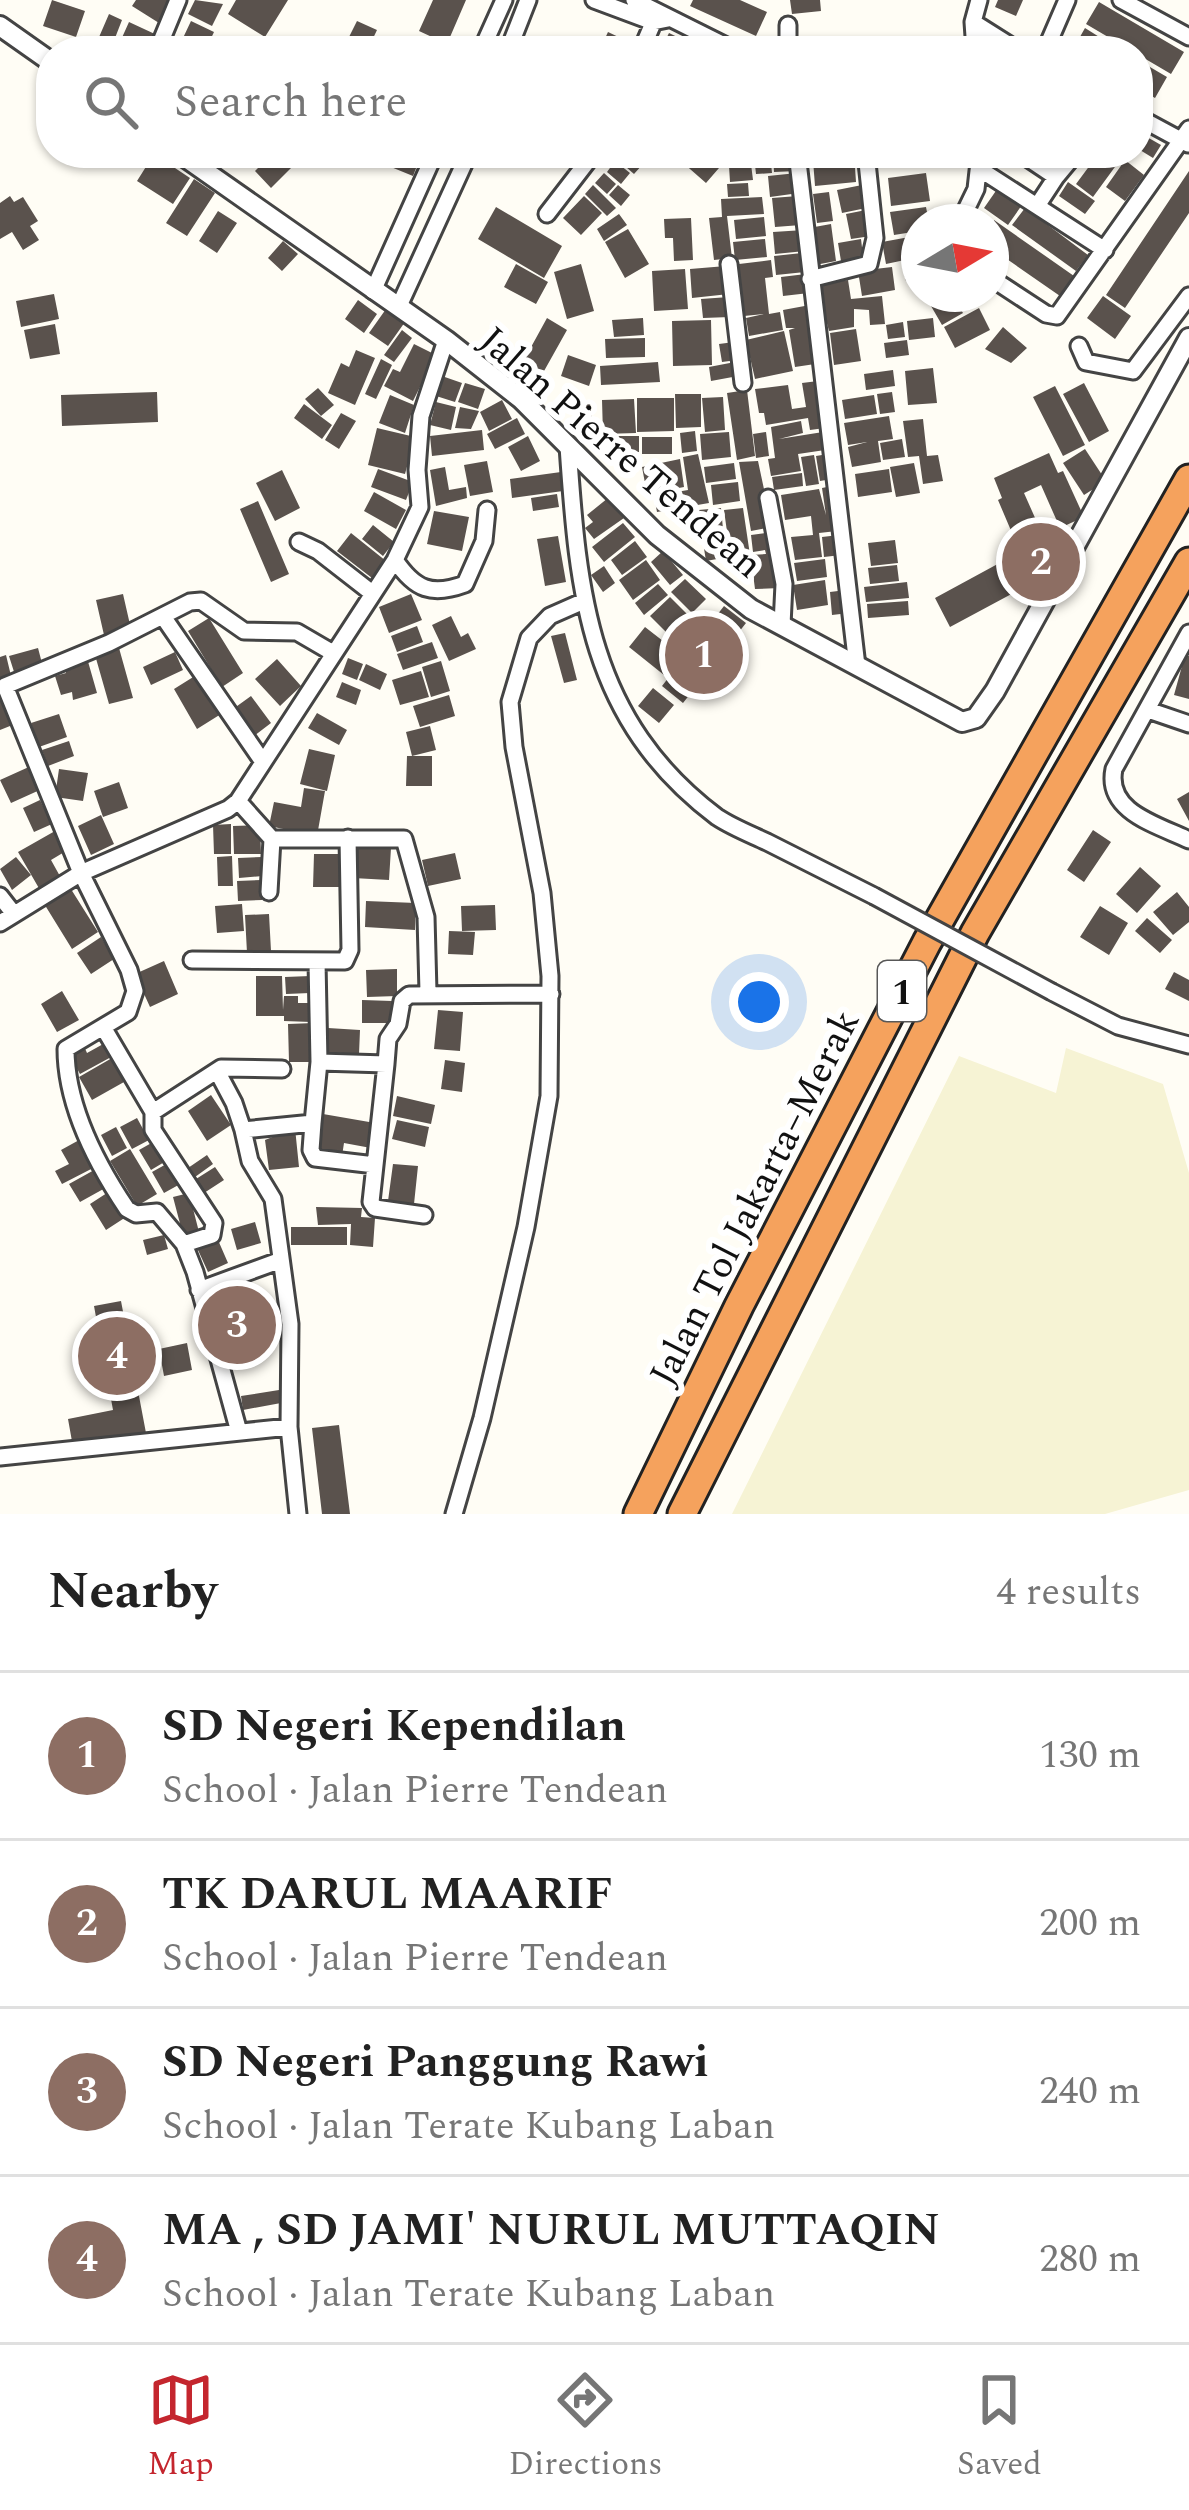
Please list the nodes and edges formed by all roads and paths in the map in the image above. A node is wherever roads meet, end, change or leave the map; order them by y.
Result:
1 (178, 0) edge
2 (504, 0) edge
3 (528, 0) edge
4 (594, 0) edge
5 (634, 0) edge
6 (979, 0) edge
7 (1067, 0) edge
8 (1121, 0) edge
9 (661, 13) edge
10 (973, 22) junction
11 (788, 25) dead end
12 (0, 26) edge
13 (163, 36) edge
14 (488, 36) edge
15 (514, 36) edge
16 (706, 36) edge
17 (788, 36) edge
18 (974, 36) edge
19 (995, 36) edge
20 (1052, 36) edge
21 (1189, 37) edge
22 (36, 51) edge
23 (1153, 124) edge
24 (1186, 138) edge
25 (200, 168) edge
26 (428, 168) edge
27 (463, 168) edge
28 (582, 168) edge
29 (799, 168) edge
30 (867, 168) edge
31 (978, 168) edge
32 (989, 168) edge
33 (1042, 168) edge
34 (1064, 168) edge
35 (425, 173) junction
36 (1056, 177) junction
37 (454, 187) junction
38 (966, 204) edge
39 (1036, 206) junction
40 (547, 214) dead end
41 (1105, 250) junction
42 (729, 264) dead end
43 (810, 279) junction
44 (1009, 290) edge
45 (373, 291) junction
46 (1189, 296) edge
47 (399, 306) junction
48 (1189, 338) edge
49 (446, 340) junction
50 (1079, 346) dead end
51 (743, 383) dead end
52 (568, 446) junction
53 (1189, 479) edge
54 (768, 498) dead end
55 (487, 510) dead end
56 (299, 542) dead end
57 (395, 560) junction
58 (1189, 562) edge
59 (372, 593) junction
60 (584, 602) junction
61 (164, 618) junction
62 (782, 626) junction
63 (1189, 633) edge
64 (334, 652) junction
65 (857, 666) junction
66 (3, 693) edge
67 (1148, 710) junction
68 (1189, 724) edge
69 (263, 762) junction
70 (238, 801) junction
71 (348, 838) junction
72 (272, 839) junction
73 (1189, 840) edge
74 (81, 873) junction
75 (268, 892) dead end
76 (0, 896) edge
77 (7, 919) edge
78 (192, 960) dead end
79 (317, 962) junction
80 (428, 992) junction
81 (550, 994) junction
82 (103, 1027) junction
83 (1189, 1045) edge
84 (320, 1062) junction
85 (386, 1064) junction
86 (282, 1070) dead end
87 (217, 1071) junction
88 (153, 1112) junction
89 (313, 1124) junction
90 (243, 1130) junction
91 (375, 1165) junction
92 (424, 1215) dead end
93 (184, 1244) junction
94 (281, 1260) junction
95 (200, 1290) junction
96 (289, 1427) junction
97 (239, 1432) junction
98 (0, 1457) edge
99 (298, 1514) edge
100 (454, 1514) edge
101 (638, 1514) edge
102 (682, 1514) edge

1 - 13 street
2 - 14 street
3 - 15 street
4 - 9 street
5 - 9 street
6 - 10 street
7 - 20 street
8 - 21 street
9 - 16 street
10 - 18 street
10 - 19 street
11 - 17 street
12 - 22 street
23 - 24 street
24 - 41 street
25 - 45 street, Jalan Pierre Tendean
26 - 35 street
27 - 37 street
28 - 40 street
29 - 43 street
30 - 43 street
31 - 38 street
32 - 39 street
33 - 36 street
34 - 36 street
35 - 37 street
35 - 45 street
36 - 39 street
37 - 47 street
39 - 41 street
41 - 44 street
42 - 51 street
43 - 65 street
45 - 47 street, Jalan Pierre Tendean
46 - 50 street
47 - 49 street, Jalan Pierre Tendean
48 - 65 street, Jalan Pierre Tendean
49 - 52 street, Jalan Pierre Tendean
49 - 57 street
52 - 60 street
52 - 62 street, Jalan Pierre Tendean
53 - 101 highway, Jalan Tol Jakarta–Merak / 1
54 - 62 street
55 - 57 street
56 - 59 street
57 - 59 street
58 - 102 highway, Jalan Tol Jakarta–Merak / 1
59 - 64 street
60 - 81 street
60 - 83 street, bridge
61 - 64 street
61 - 66 street
61 - 69 street
62 - 65 street, Jalan Pierre Tendean
63 - 67 street
64 - 69 street
66 - 74 street
67 - 68 street
67 - 73 street
69 - 70 street
70 - 72 street
70 - 74 street
71 - 72 street
71 - 79 street
71 - 80 street
72 - 75 street
74 - 77 street
74 - 82 street
76 - 77 street
78 - 79 street
79 - 84 street
80 - 81 street
80 - 85 street
81 - 100 street
82 - 88 street
82 - 93 street
84 - 85 street
84 - 89 street
85 - 91 street
86 - 87 street
87 - 88 street
87 - 90 street
88 - 93 street
89 - 90 street
89 - 91 street
90 - 94 street
91 - 92 street
93 - 95 street
94 - 95 street
94 - 96 street
95 - 97 street
96 - 97 street
96 - 99 street
97 - 98 street

